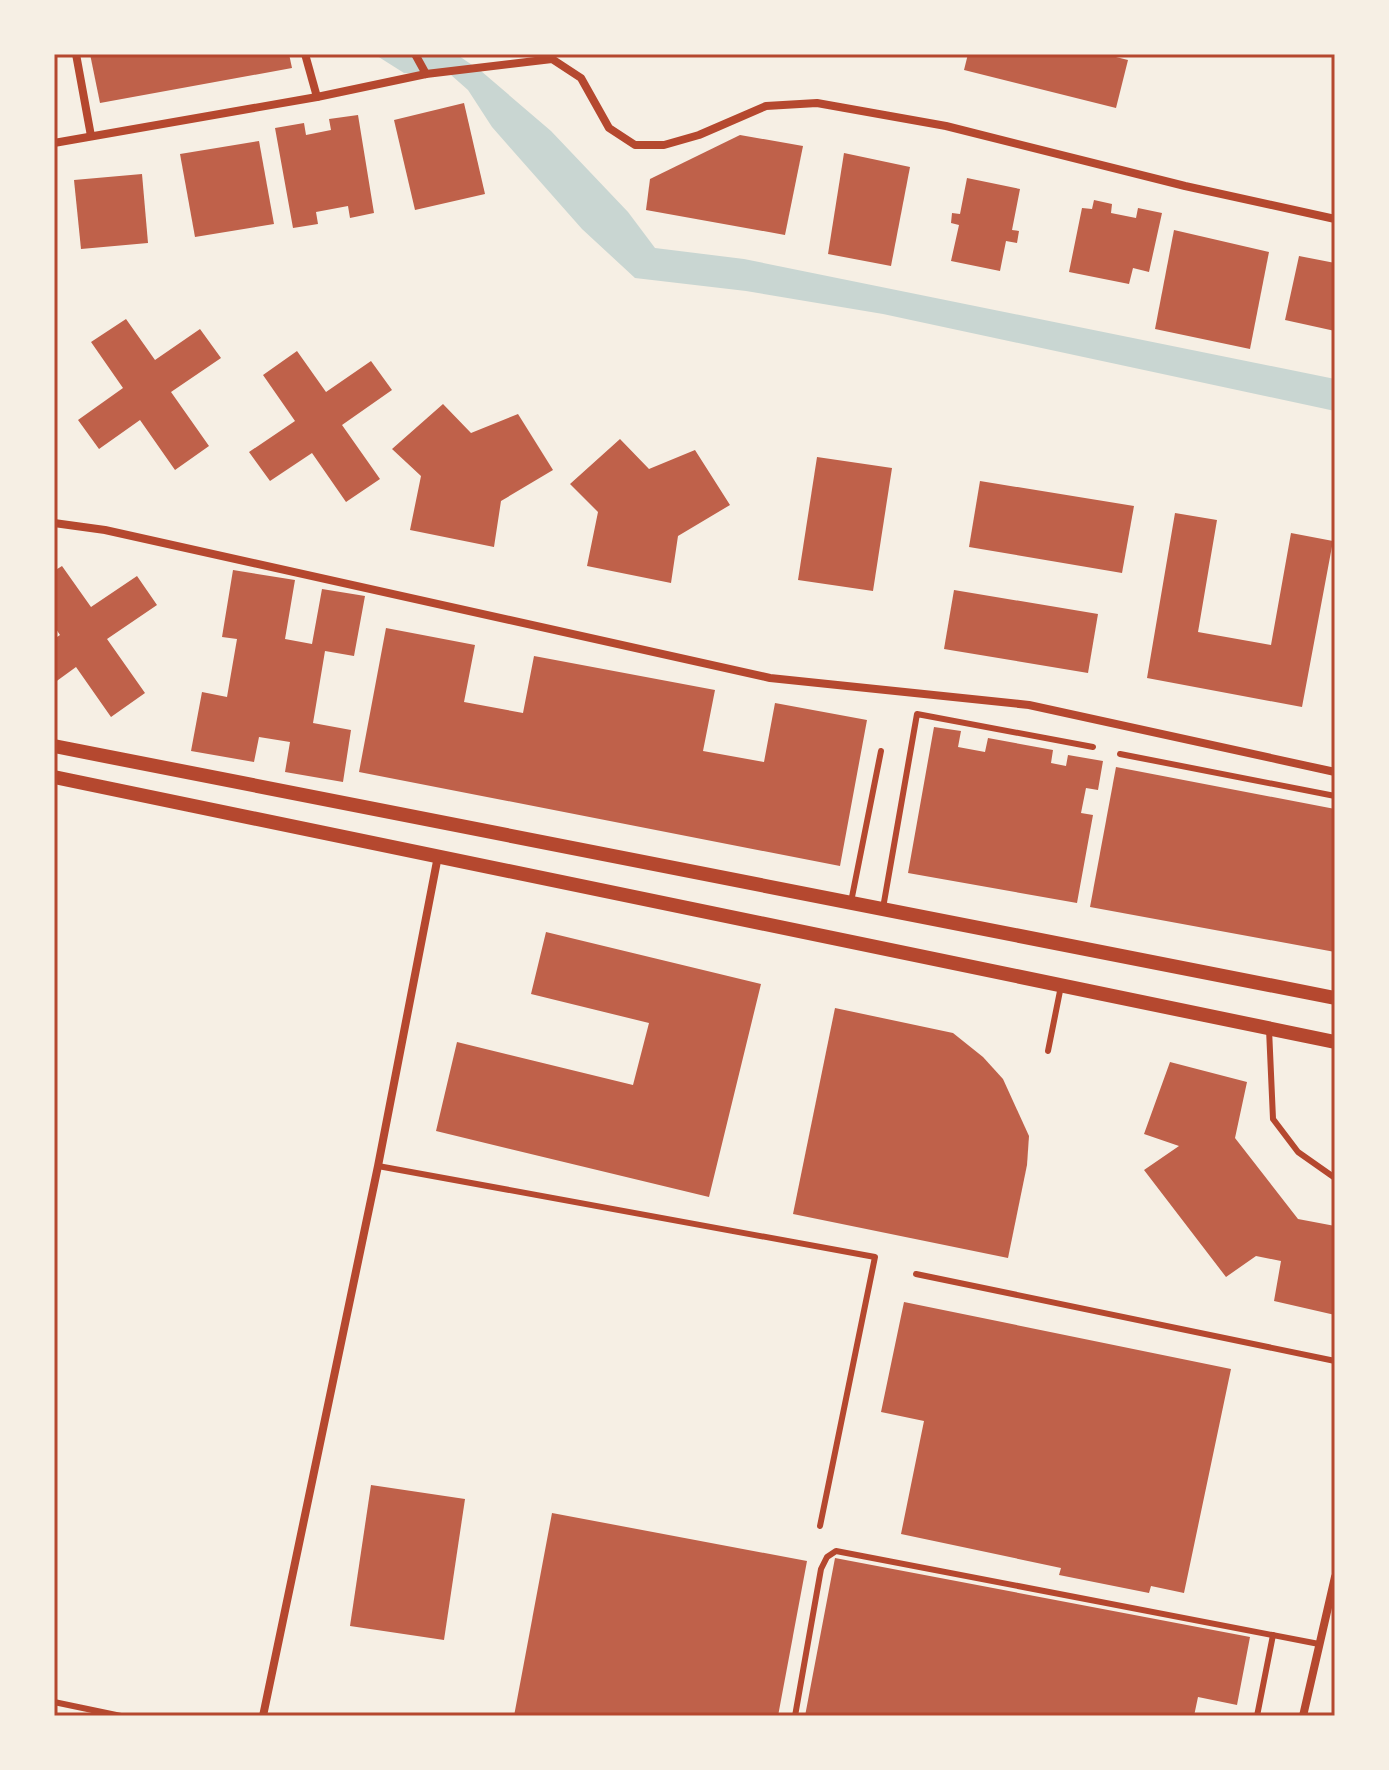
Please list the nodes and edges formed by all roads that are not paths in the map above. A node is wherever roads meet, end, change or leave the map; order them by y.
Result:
1 (76, 54) edge
2 (305, 54) edge
3 (415, 54) edge
4 (426, 74) junction
5 (317, 97) junction
6 (91, 136) junction
7 (54, 143) edge
8 (1335, 219) edge
9 (54, 523) edge
10 (54, 746) edge
11 (1093, 747) dead end
12 (881, 751) dead end
13 (1120, 754) dead end
14 (1335, 772) edge
15 (54, 777) edge
16 (1335, 796) edge
17 (438, 856) junction
18 (851, 902) junction
19 (883, 908) junction
20 (1061, 986) junction
21 (1335, 998) edge
22 (1269, 1029) junction
23 (1335, 1042) edge
24 (1048, 1051) dead end
25 (378, 1166) junction
26 (1335, 1178) edge
27 (916, 1274) dead end
28 (1335, 1361) edge
29 (820, 1526) dead end
30 (1335, 1577) edge
31 (1273, 1635) junction
32 (1319, 1644) junction
33 (54, 1702) edge
34 (121, 1716) edge
35 (263, 1716) edge
36 (795, 1716) edge
37 (1257, 1716) edge
38 (1303, 1716) edge

1 - 6 street
2 - 5 street
3 - 4 street
4 - 5 street
4 - 8 street
5 - 6 street
6 - 7 street
9 - 14 street
10 - 18 street
11 - 19 lane
12 - 18 lane
13 - 16 lane
15 - 17 street
17 - 20 street
17 - 25 street
18 - 19 street
19 - 21 street
20 - 22 street
20 - 24 lane
22 - 23 street
22 - 26 lane
25 - 29 lane
25 - 35 street
27 - 28 lane
30 - 32 street
31 - 32 lane
31 - 36 lane
31 - 37 lane
32 - 38 street
33 - 34 lane

